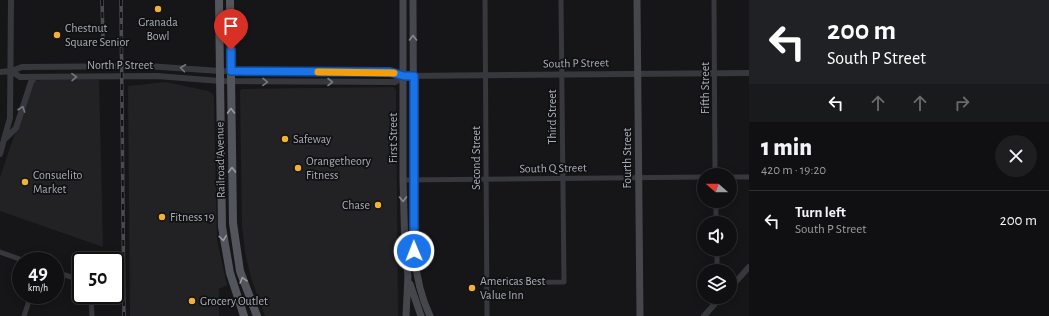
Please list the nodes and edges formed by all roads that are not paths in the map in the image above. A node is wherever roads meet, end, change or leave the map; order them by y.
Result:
1 (11, 0) edge
2 (219, 0) edge
3 (230, 0) edge
4 (403, 0) edge
5 (413, 0) edge
6 (485, 0) edge
7 (561, 0) edge
8 (637, 0) edge
9 (714, 0) edge
10 (11, 71) junction
11 (220, 71) junction
12 (231, 71) junction
13 (0, 72) edge
14 (638, 73) junction
15 (749, 73) edge
16 (562, 74) junction
17 (715, 74) junction
18 (486, 75) junction
19 (404, 76) junction
20 (414, 76) junction
21 (35, 77) junction
22 (220, 81) junction
23 (231, 81) junction
24 (5, 138) junction
25 (0, 154) edge
26 (715, 168) edge
27 (697, 177) edge
28 (737, 177) edge
29 (749, 177) edge
30 (563, 178) junction
31 (638, 178) junction
32 (485, 179) junction
33 (403, 180) junction
34 (414, 180) junction
35 (0, 252) edge
36 (12, 256) edge
37 (749, 267) edge
38 (408, 276) junction
39 (737, 280) edge
40 (487, 283) junction
41 (28, 304) edge
42 (91, 304) edge
43 (714, 304) edge
44 (24, 316) edge
45 (92, 316) edge
46 (244, 316) edge
47 (256, 316) edge
48 (406, 316) edge
49 (421, 316) edge
50 (430, 316) edge
51 (487, 316) edge
52 (640, 316) edge
53 (704, 316) edge

1 - 10 street
2 - 11 main road, Railroad Avenue
3 - 12 main road, Railroad Avenue
4 - 19 main road, First Street
20 -> 5 main road, First Street
6 - 18 street, Second Street
7 - 16 street, Third Street
8 - 14 main road, Fourth Street
9 - 17 street, Fifth Street
11 -> 10 street, North P Street
10 - 13 street, North P Street
10 - 21 street, North P Street
10 - 24 street
11 - 12 street, North P Street
11 - 22 main road, Railroad Avenue
12 - 19 street, South P Street
12 - 23 main road, Railroad Avenue
14 - 16 street, South P Street
14 - 17 street, South P Street
14 - 31 main road, Fourth Street
15 - 17 street, South P Street
16 - 18 street, South P Street
16 - 30 street, Third Street
17 - 26 street, Fifth Street
18 - 20 street, South P Street
18 - 32 street, Second Street
19 - 20 street, South P Street
23 -> 19 street, South P Street
19 - 33 main road, First Street
20 - 34 main road, First Street
21 -> 22 street, North P Street
24 -> 21 street
22 - 23 street, North P Street
22 -> 46 main road, Railroad Avenue
47 -> 23 main road, Railroad Avenue
24 - 25 street
27 - 31 street, South Q Street
28 - 29 street
30 - 31 street, South Q Street
30 - 32 street, South Q Street
30 - 40 street, Third Street
31 - 52 main road, Fourth Street
32 - 34 street, South Q Street
32 - 40 street, Second Street
33 - 34 street, South Q Street
33 -> 38 main road, First Street
34 - 50 main road, First Street
35 - 36 street
37 - 39 street
38 - 48 main road, First Street
38 - 49 main road, First Street
40 - 51 street, Second Street
41 - 44 street
42 - 45 street
43 - 53 street

